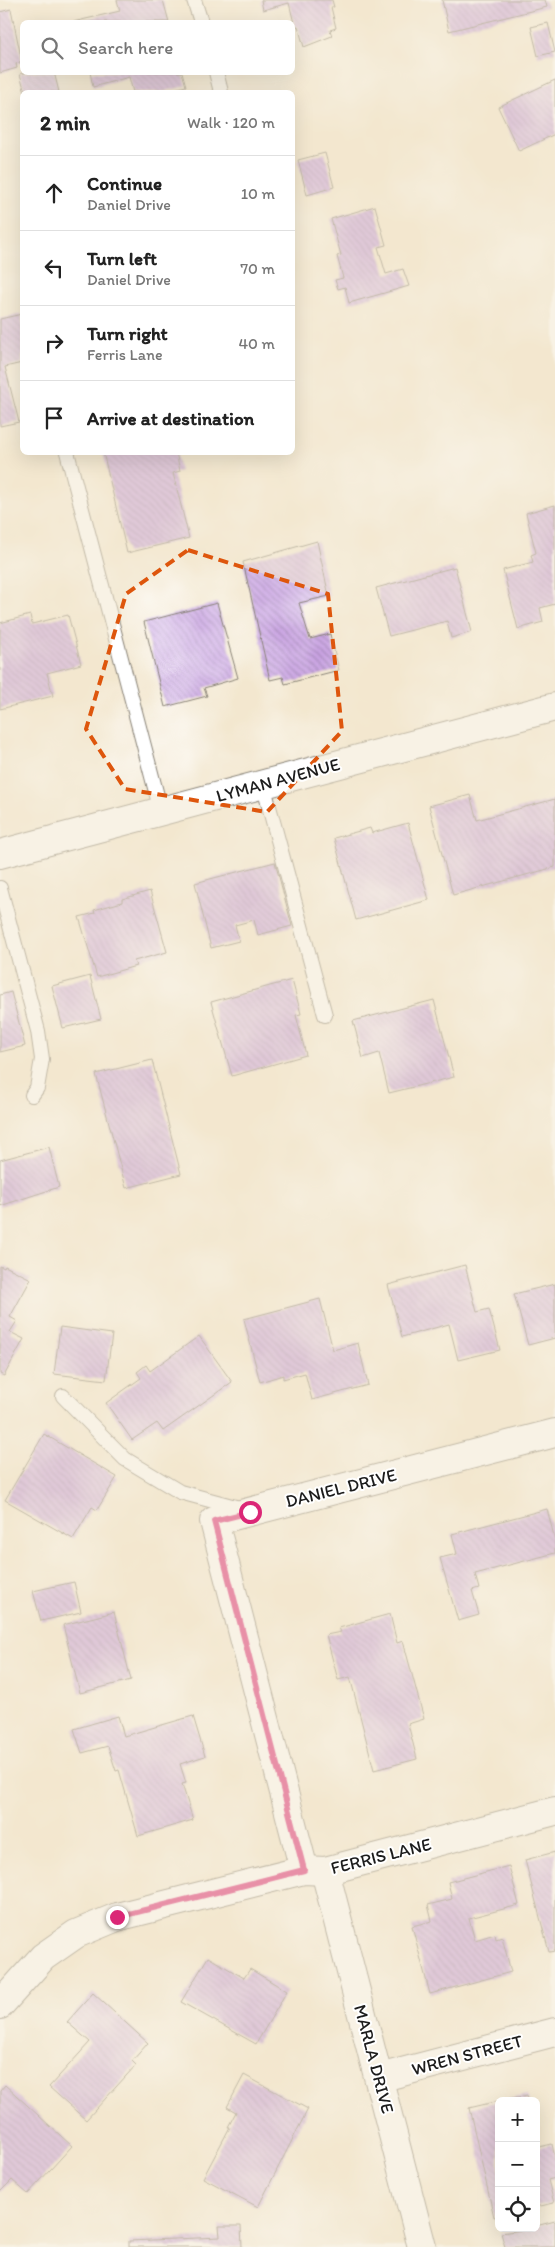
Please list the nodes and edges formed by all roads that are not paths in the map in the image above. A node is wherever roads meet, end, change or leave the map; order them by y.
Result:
1 (194, 0) edge
2 (200, 20) edge
3 (217, 75) edge
4 (220, 90) edge
5 (68, 455) edge
6 (555, 706) edge
7 (263, 784) junction
8 (161, 811) junction
9 (0, 854) edge
10 (0, 888) edge
11 (325, 1015) dead end
12 (32, 1095) dead end
13 (63, 1396) dead end
14 (555, 1433) edge
15 (250, 1512) junction
16 (555, 1811) edge
17 (314, 1870) junction
18 (0, 2005) edge
19 (555, 2032) edge
20 (379, 2078) junction
21 (422, 2247) edge

1 - 2 lane
3 - 4 lane
5 - 8 lane
6 - 7 street, LYMAN AVENUE
7 - 8 street, LYMAN AVENUE
7 - 11 lane
8 - 9 street, LYMAN AVENUE
10 - 12 lane
13 - 15 lane
14 - 15 street, DANIEL DRIVE
15 - 17 street, DANIEL DRIVE
16 - 17 street, FERRIS LANE
17 - 18 street, FERRIS LANE
17 - 20 street, MARLA DRIVE
19 - 20 street, WREN STREET
20 - 21 street, MARLA DRIVE

